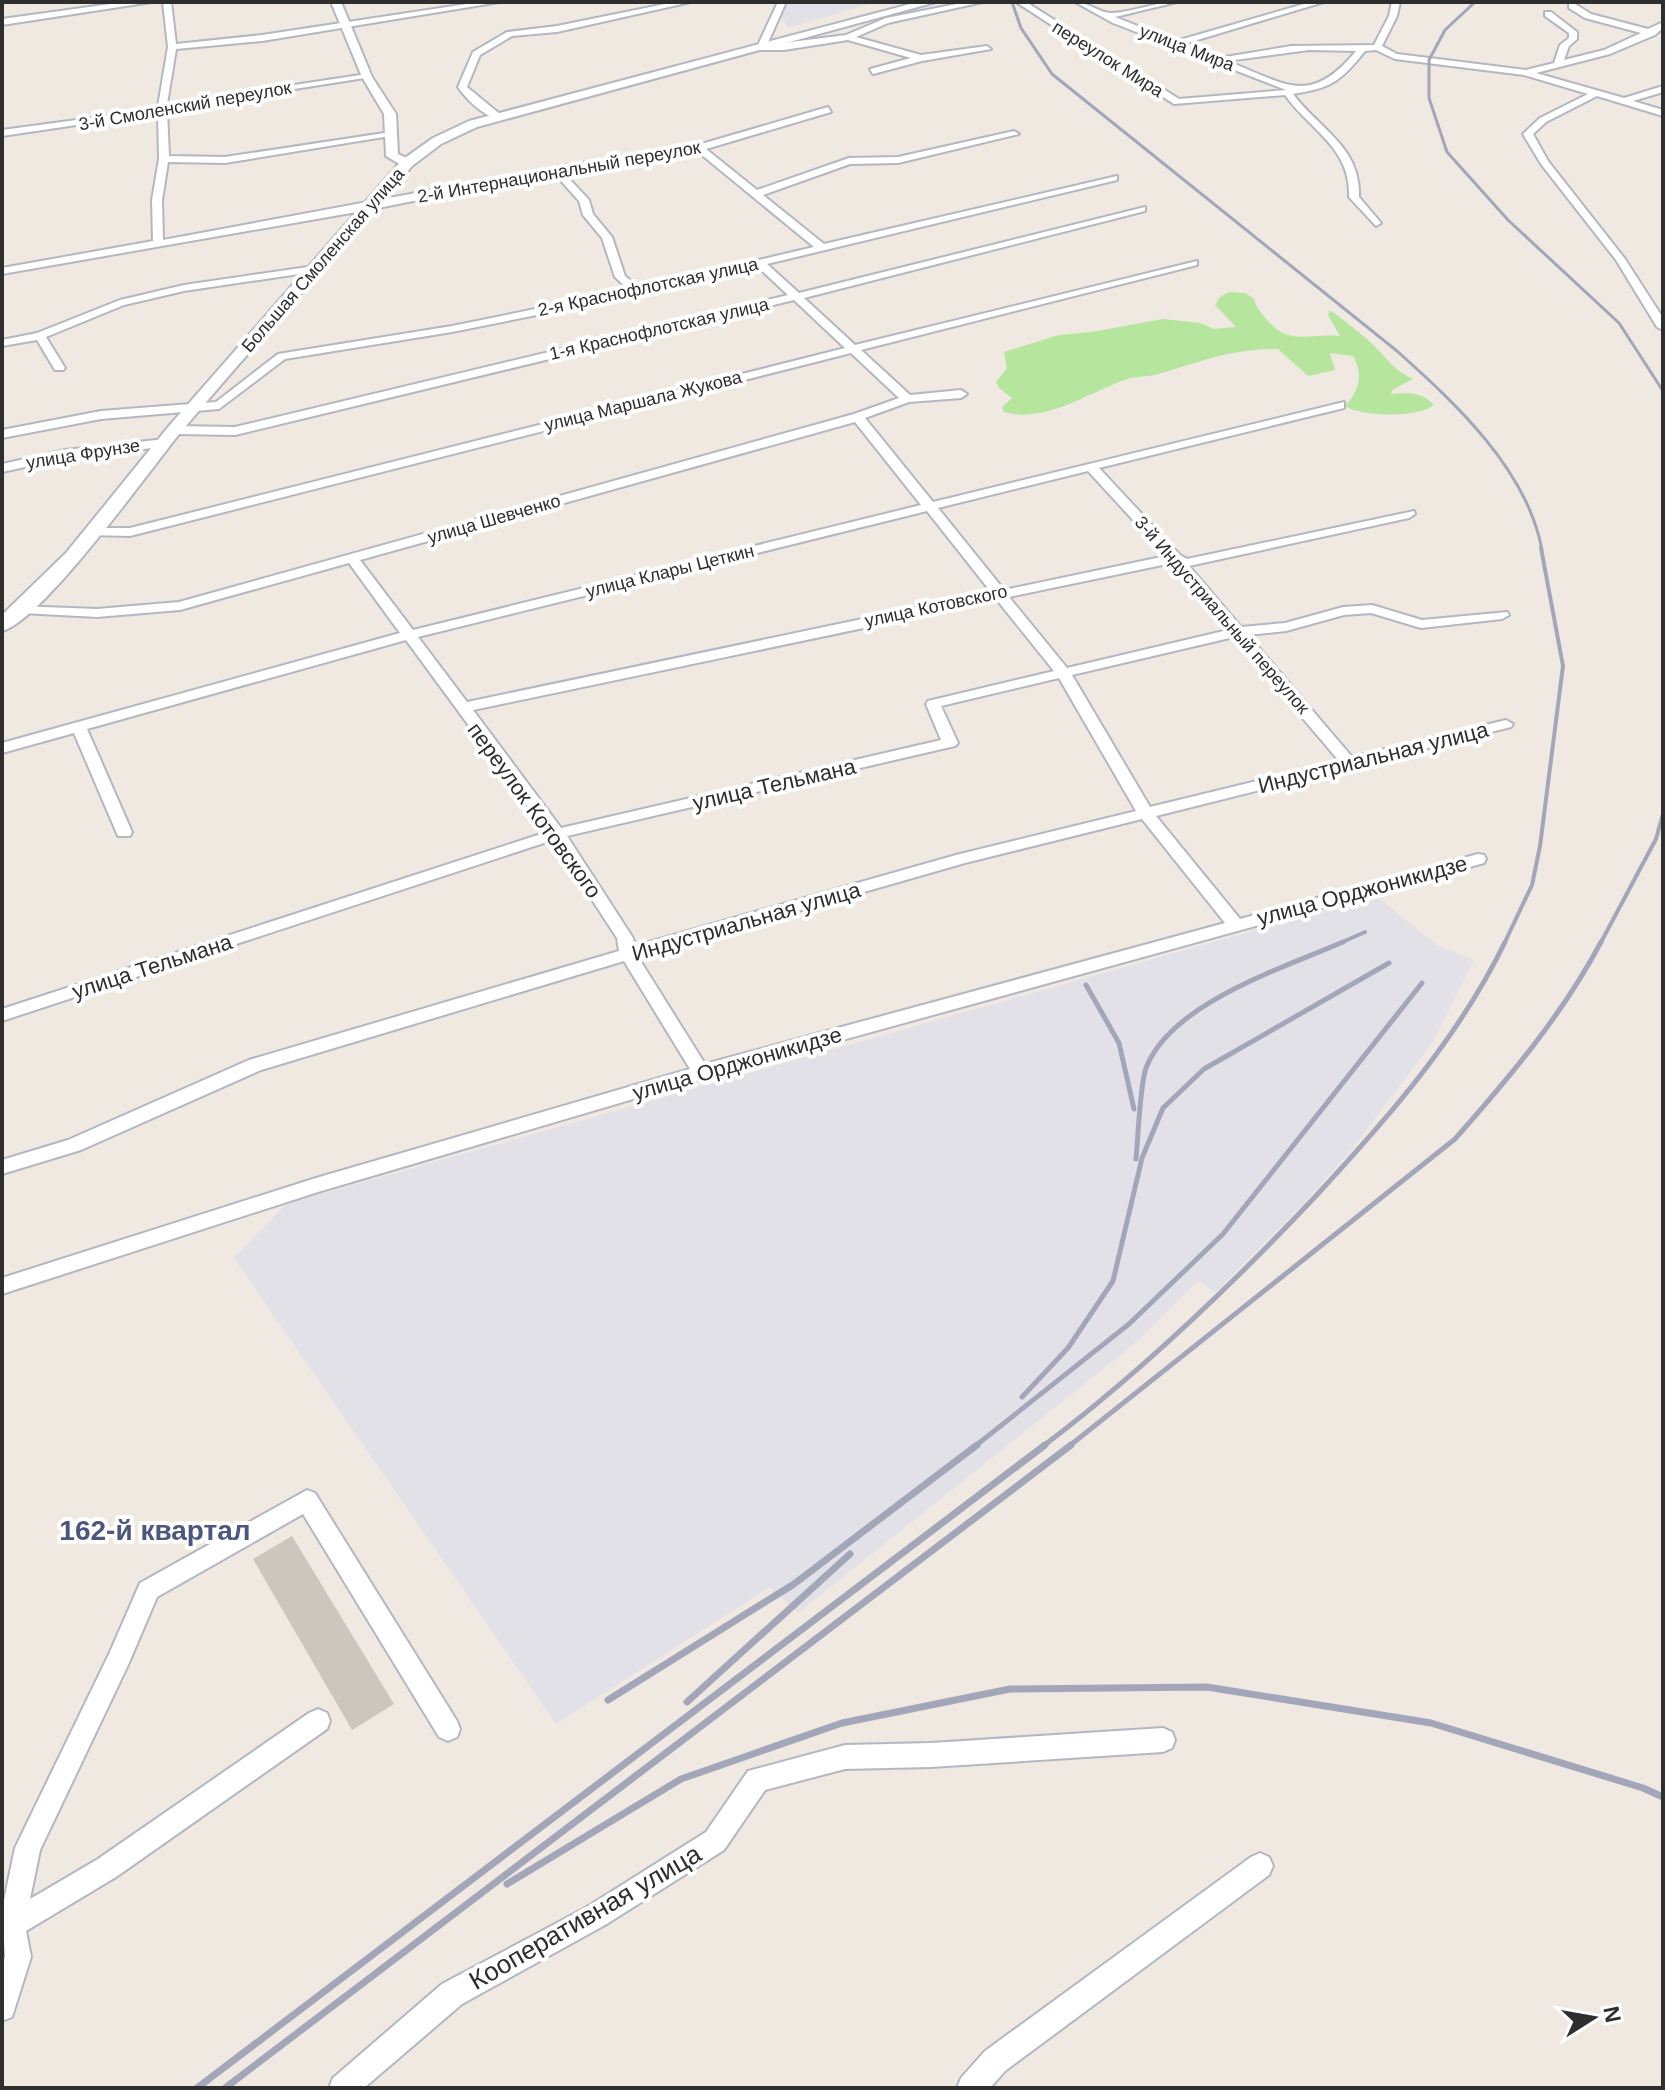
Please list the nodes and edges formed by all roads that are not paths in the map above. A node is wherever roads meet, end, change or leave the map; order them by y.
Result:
1 (147, 2) edge
2 (167, 2) edge
3 (336, 2) edge
4 (496, 2) edge
5 (687, 2) edge
6 (768, 2) edge
7 (931, 2) edge
8 (979, 2) edge
9 (1020, 2) edge
10 (1079, 2) edge
11 (1173, 2) edge
12 (1320, 2) edge
13 (1396, 2) edge
14 (1583, 2) edge
15 (112, 4) edge
16 (780, 4) edge
17 (1548, 14) dead end
18 (1110, 16) junction
19 (2, 22) edge
20 (345, 23) junction
21 (1663, 25) edge
22 (1648, 32) junction
23 (1663, 36) edge
24 (848, 37) junction
25 (1179, 43) junction
26 (172, 47) junction
27 (758, 47) junction
28 (1377, 47) junction
29 (987, 49) dead end
30 (1362, 49) junction
31 (921, 58) junction
32 (1220, 60) junction
33 (1557, 65) junction
34 (873, 71) dead end
35 (1525, 72) junction
36 (367, 77) junction
37 (1663, 89) edge
38 (1292, 92) junction
39 (1594, 94) junction
40 (1625, 101) junction
41 (162, 107) junction
42 (828, 110) dead end
43 (1663, 113) edge
44 (498, 117) junction
45 (2, 133) edge
46 (1014, 134) dead end
47 (391, 135) junction
48 (699, 148) junction
49 (164, 159) junction
50 (407, 163) junction
51 (556, 170) junction
52 (1114, 178) dead end
53 (754, 195) junction
54 (368, 207) junction
55 (1141, 209) dead end
56 (1376, 223) dead end
57 (158, 242) junction
58 (821, 247) junction
59 (760, 263) junction
60 (1193, 263) dead end
61 (315, 269) junction
62 (2, 271) edge
63 (637, 292) junction
64 (799, 296) junction
65 (1663, 327) edge
66 (40, 336) junction
67 (2, 343) edge
68 (853, 347) junction
69 (59, 368) dead end
70 (961, 394) dead end
71 (907, 399) junction
72 (1340, 405) dead end
73 (194, 409) junction
74 (858, 417) junction
75 (175, 430) junction
76 (2, 434) edge
77 (165, 443) junction
78 (2, 468) edge
79 (1092, 468) junction
80 (930, 508) junction
81 (1409, 514) dead end
82 (93, 532) junction
83 (352, 558) junction
84 (1175, 558) junction
85 (997, 593) junction
86 (22, 609) junction
87 (1502, 615) dead end
88 (2, 625) edge
89 (1236, 632) junction
90 (409, 635) junction
91 (1063, 673) junction
92 (461, 708) junction
93 (1506, 724) dead end
94 (79, 728) junction
95 (2, 748) edge
96 (1349, 763) junction
97 (1145, 812) junction
98 (124, 832) dead end
99 (556, 834) junction
100 (1478, 859) dead end
101 (1235, 924) junction
102 (628, 954) junction
103 (2, 1015) edge
104 (701, 1072) junction
105 (2, 1167) edge
106 (2, 1286) edge
107 (318, 1721) dead end
108 (448, 1729) dead end
109 (1163, 1740) dead end
110 (1260, 1866) dead end
111 (7, 1918) edge
112 (2, 2007) edge
113 (343, 2088) edge
114 (971, 2088) edge

1 - 15 street
2 - 26 street
3 - 20 street
4 - 20 street
5 - 44 street
6 - 16 street
7 - 27 main road, Большая Смоленская улица
8 - 24 street
9 - 38 street, переулок Мира
10 - 18 street, улица Мира
11 - 18 street
12 - 25 street
13 - 28 street
14 - 22 street
15 - 19 street
16 - 27 street
17 - 33 street
18 - 25 street, улица Мира
20 - 26 street
20 - 36 street
21 - 22 street
22 - 23 street
22 - 33 street
24 - 27 street
24 - 31 street
25 - 32 street, улица Мира
26 - 41 street
27 - 44 main road, Большая Смоленская улица
28 - 30 street
28 - 35 street
29 - 31 street
30 - 32 street
30 - 38 street, переулок Мира
31 - 34 street
32 - 38 street, улица Мира
33 - 35 street
35 - 39 street
36 - 41 street, 3-й Смоленский переулок
36 - 47 street
37 - 40 street
38 - 56 street, улица Мира
39 - 40 street
39 - 65 street
40 - 43 street
41 - 45 street, 3-й Смоленский переулок
41 - 49 street
42 - 48 street, 2-й Интернациональный переулок
44 - 50 main road, Большая Смоленская улица
46 - 53 street
47 - 49 street
47 - 50 street
48 - 51 street, 2-й Интернациональный переулок
48 - 53 street
49 - 57 street
50 - 54 main road, Большая Смоленская улица
51 - 54 street, 2-й Интернациональный переулок
51 - 63 street
52 - 58 street, 2-я Краснофлотская улица
53 - 58 street
54 - 57 street, 2-й Интернациональный переулок
54 - 61 main road, Большая Смоленская улица
55 - 64 street, 1-я Краснофлотская улица
57 - 62 street, 2-й Интернациональный переулок
58 - 59 street, 2-я Краснофлотская улица
59 - 63 street, 2-я Краснофлотская улица
59 - 64 street
60 - 68 street, улица Маршала Жукова
61 - 66 street
61 - 73 main road, Большая Смоленская улица
63 - 73 street, 2-я Краснофлотская улица
64 - 68 street
64 - 75 street, 1-я Краснофлотская улица
66 - 67 street
66 - 69 street
68 - 71 street
68 - 82 street, улица Маршала Жукова
70 - 71 street, улица Шевченко
71 - 74 street, улица Шевченко
72 - 79 street, улица Клары Цеткин
73 - 75 main road, Большая Смоленская улица
73 - 76 street, 2-я Краснофлотская улица
74 - 80 street
74 - 83 street, улица Шевченко
75 - 77 main road, Большая Смоленская улица
77 - 78 street, улица Фрунзе
77 - 82 main road, Большая Смоленская улица
79 - 80 street, улица Клары Цеткин
79 - 84 street, 3-й Индустриальный переулок
80 - 85 street
80 - 90 street, улица Клары Цеткин
81 - 84 street, улица Котовского
82 - 86 main road, Большая Смоленская улица
83 - 86 street, улица Шевченко
83 - 90 street, переулок Котовского
84 - 85 street, улица Котовского
84 - 89 street, 3-й Индустриальный переулок
85 - 91 street
85 - 92 street, улица Котовского
86 - 88 main road, Большая Смоленская улица
87 - 89 street, улица Тельмана
89 - 91 street, улица Тельмана
89 - 96 street, 3-й Индустриальный переулок
90 - 92 street, переулок Котовского
90 - 94 street, улица Клары Цеткин
91 - 97 street
91 - 99 street, улица Тельмана
92 - 99 street, переулок Котовского
93 - 96 street, Индустриальная улица
94 - 95 street, улица Клары Цеткин
94 - 98 street
96 - 97 street, Индустриальная улица
97 - 101 street
97 - 102 street, Индустриальная улица
99 - 102 street, переулок Котовского
99 - 103 street, улица Тельмана
100 - 101 street, улица Орджоникидзе
101 - 104 street, улица Орджоникидзе
102 - 104 street, переулок Котовского
102 - 105 street, Индустриальная улица
104 - 106 street, улица Орджоникидзе
107 - 111 street
108 - 111 street
109 - 113 street, Кооперативная улица
110 - 114 street
111 - 112 street

